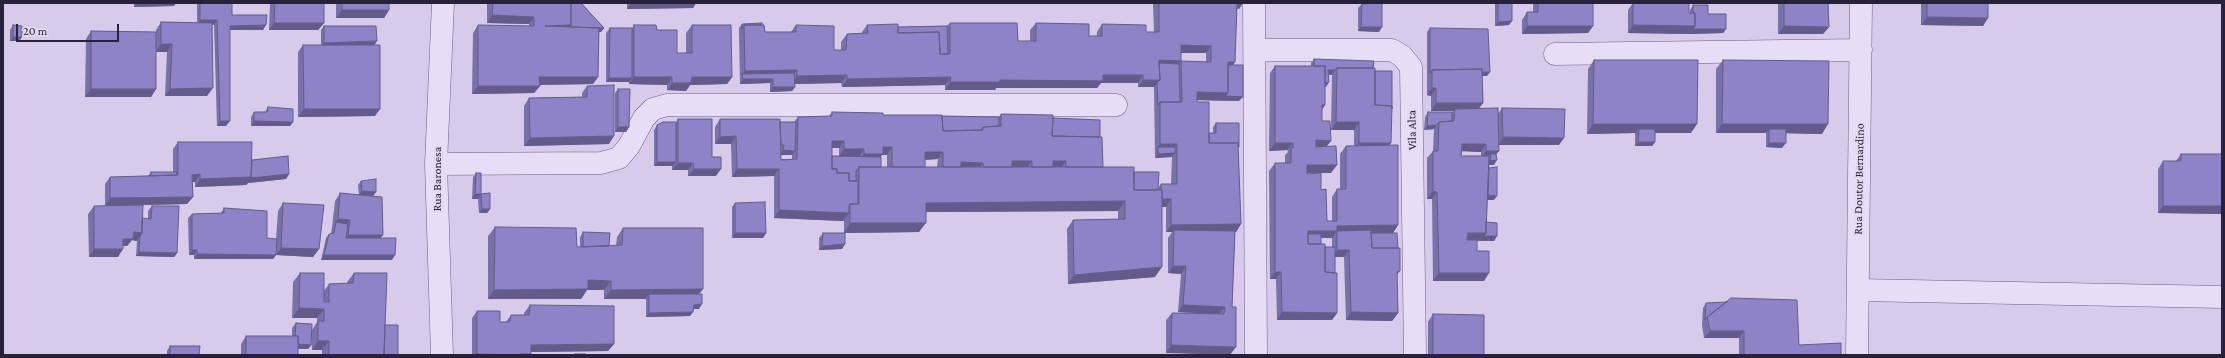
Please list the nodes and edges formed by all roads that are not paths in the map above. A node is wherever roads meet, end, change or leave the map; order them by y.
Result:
1 (443, 3) edge
2 (1254, 3) edge
3 (1861, 3) edge
4 (1256, 50) junction
5 (1861, 50) junction
6 (1555, 54) dead end
7 (1116, 105) dead end
8 (436, 164) junction
9 (1858, 290) junction
10 (2222, 297) edge
11 (442, 355) edge
12 (1256, 355) edge
13 (1415, 355) edge
14 (1857, 355) edge

1 - 8 street, Rua Baronesa
2 - 4 street
3 - 5 street, Rua Doutor Bernardino
4 - 12 street
4 - 13 street, Vila Alta
5 - 6 street
5 - 9 street, Rua Doutor Bernardino
7 - 8 street
8 - 11 street, Rua Baronesa
9 - 10 street
9 - 14 street, Rua Doutor Bernardino

